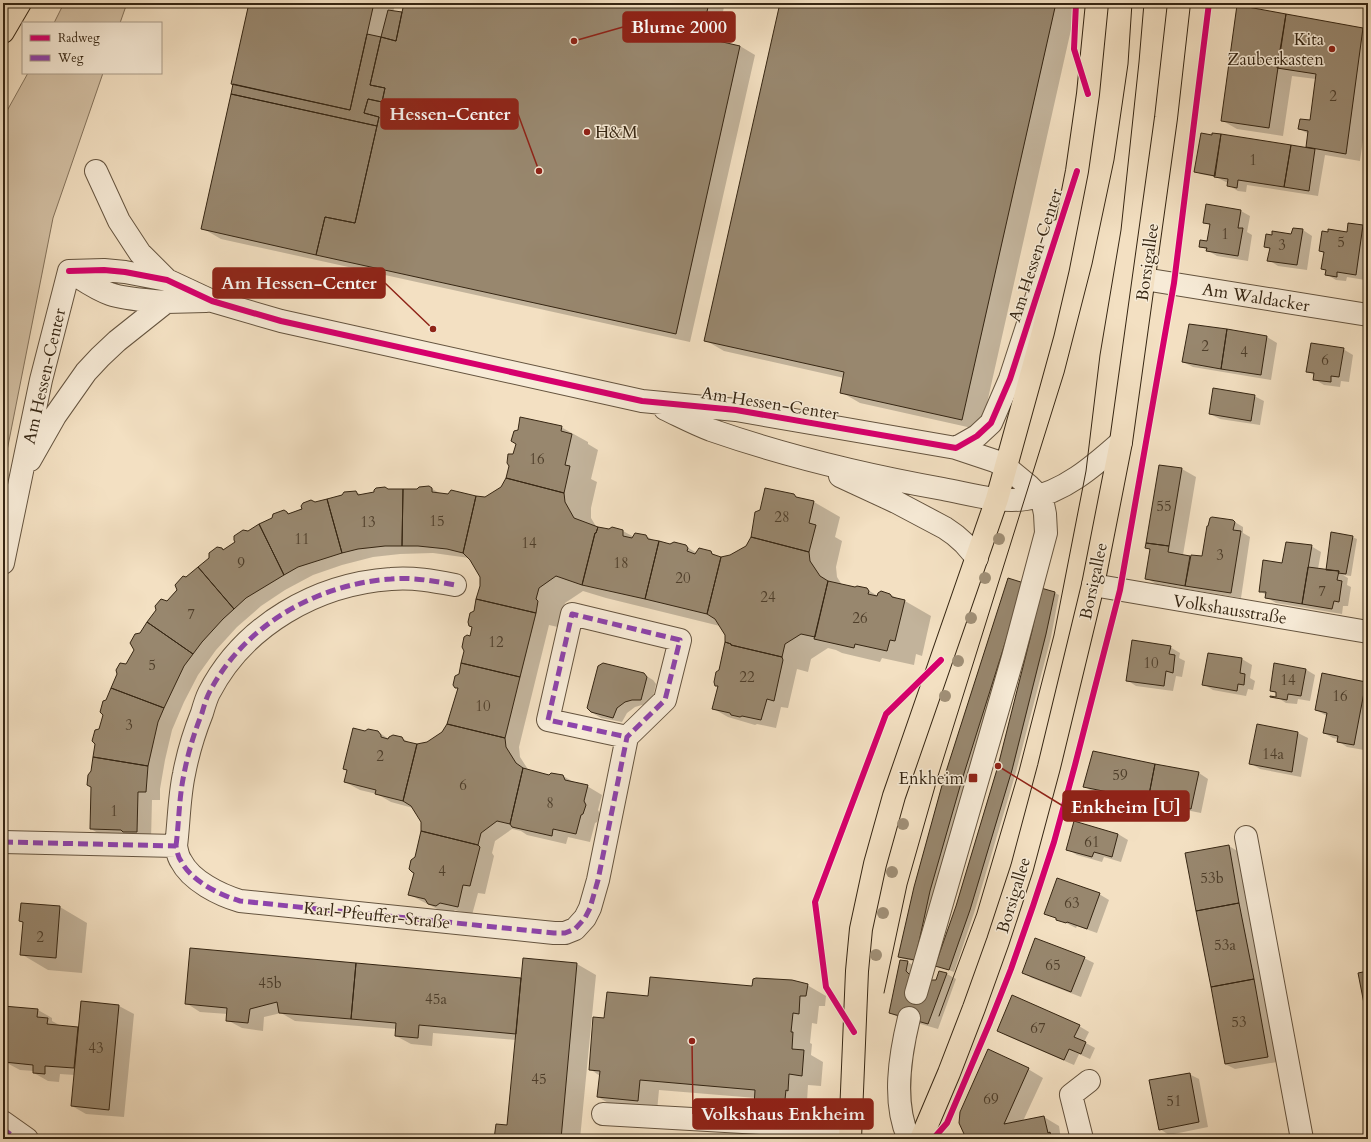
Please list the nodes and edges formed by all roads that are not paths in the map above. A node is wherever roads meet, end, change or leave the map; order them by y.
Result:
1 (20, 3) edge
2 (1097, 3) edge
3 (1179, 3) edge
4 (3, 32) edge
5 (1077, 171) junction
6 (96, 172) dead end
7 (69, 271) junction
8 (1144, 279) junction
9 (167, 280) junction
10 (212, 301) junction
11 (166, 302) junction
12 (1368, 315) edge
13 (649, 402) junction
14 (1121, 442) junction
15 (956, 448) junction
16 (797, 457) junction
17 (1006, 467) junction
18 (19, 481) junction
19 (1039, 496) junction
20 (997, 499) junction
21 (977, 558) junction
22 (3, 564) edge
23 (454, 585) dead end
24 (1093, 585) junction
25 (1368, 632) edge
26 (627, 737) junction
27 (1246, 838) dead end
28 (3, 842) edge
29 (176, 846) junction
30 (916, 993) dead end
31 (908, 1018) dead end
32 (1089, 1081) dead end
33 (603, 1114) dead end
34 (3, 1122) edge
35 (850, 1133) edge
36 (26, 1139) edge
37 (909, 1139) edge
38 (921, 1139) edge
39 (1082, 1139) edge
40 (1302, 1139) edge

1 - 4 main road
2 - 5 main road
3 - 8 main road, Borsigallee
5 - 15 street, Am Hessen-Center
5 - 17 main road
6 - 9 street
7 - 9 street, Am Hessen-Center
7 - 11 street, Am Hessen-Center
7 - 18 street, Am Hessen-Center
8 - 12 street, Am Waldacker
8 - 14 main road, Borsigallee
9 - 10 street, Am Hessen-Center
10 - 11 street, Am Hessen-Center
10 - 13 street, Am Hessen-Center
11 - 18 street, Am Hessen-Center
13 - 15 street, Am Hessen-Center
13 - 16 street, Am Hessen-Center
14 - 19 street, Am Hessen-Center
14 - 24 main road, Borsigallee
15 - 17 street
16 - 20 street, Am Hessen-Center
16 - 21 street, Am Hessen-Center
17 - 19 street
17 - 20 main road
18 - 22 street, Am Hessen-Center
19 - 20 street, Am Hessen-Center
19 - 30 street
20 - 21 main road
21 - 35 main road
23 - 29 street
24 - 25 street, Volkshausstraße
24 - 38 main road, Borsigallee
26 - 26 street
26 - 29 street, Karl-Pfeuffer-Straße
27 - 40 street
28 - 29 street
31 - 37 street
32 - 39 street
33 - 35 street
34 - 36 street

